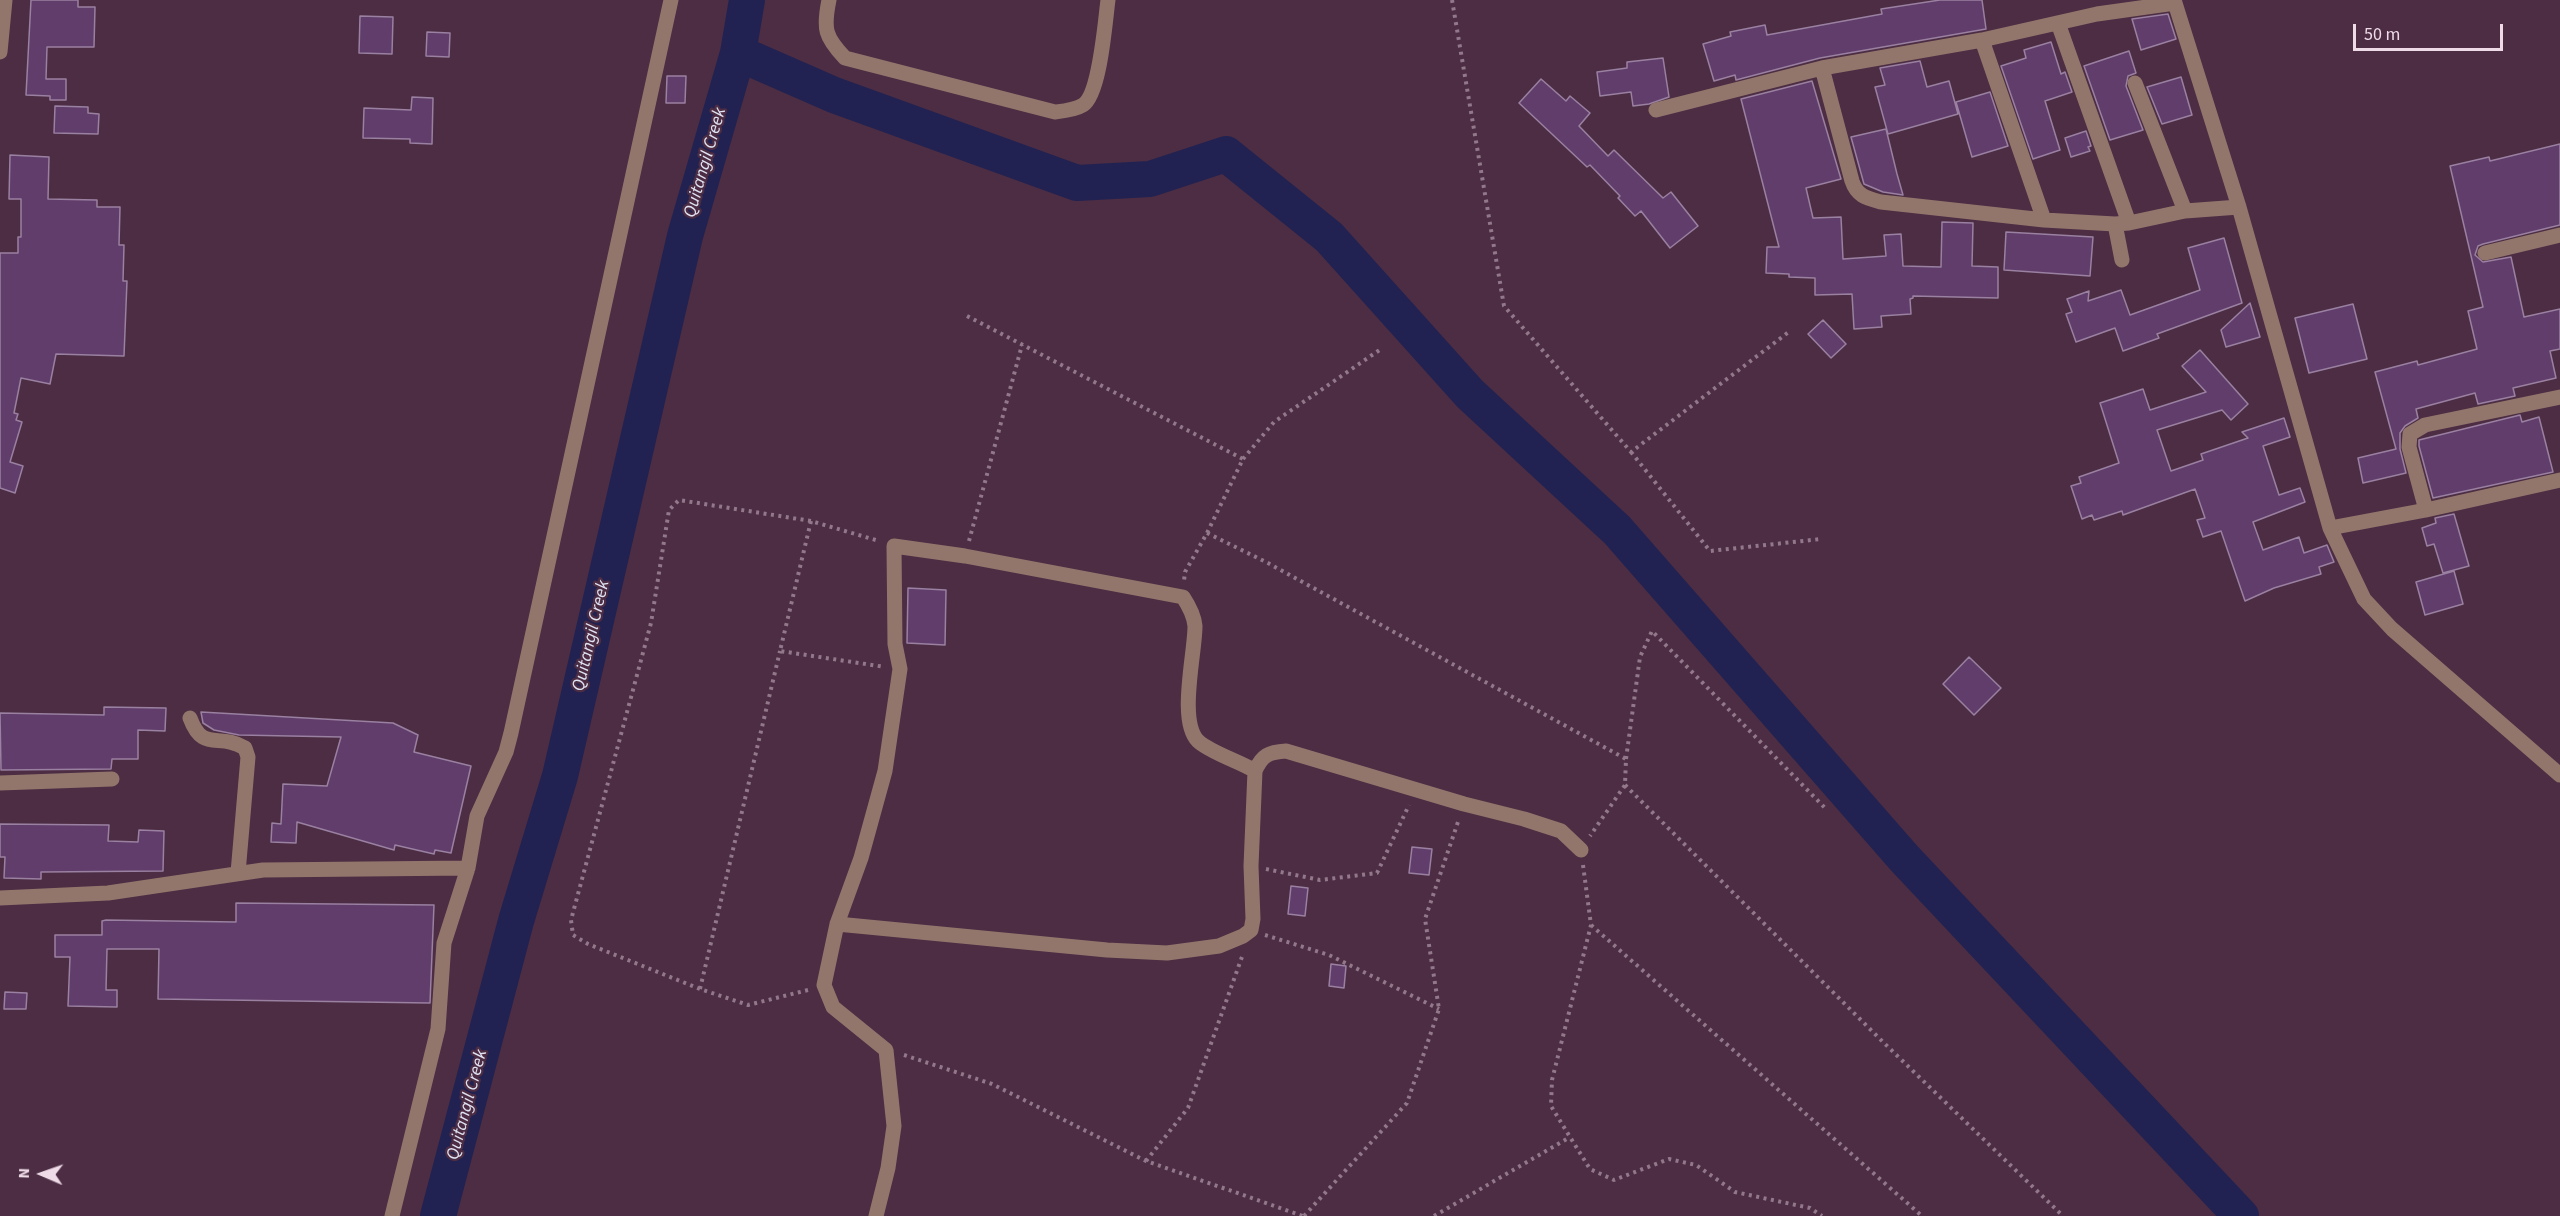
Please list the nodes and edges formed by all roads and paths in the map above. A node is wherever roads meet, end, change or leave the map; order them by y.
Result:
1 (5, 0) edge
2 (671, 0) edge
3 (829, 0) edge
4 (1108, 0) edge
5 (1452, 0) edge
6 (2090, 0) edge
7 (2174, 1) edge
8 (2097, 14) junction
9 (2058, 23) junction
10 (1982, 40) junction
11 (0, 52) edge
12 (1822, 68) junction
13 (2135, 83) dead end
14 (1656, 110) dead end
15 (2239, 207) junction
16 (2185, 211) junction
17 (2044, 220) junction
18 (2122, 223) junction
19 (2560, 235) edge
20 (2485, 253) dead end
21 (2122, 260) dead end
22 (967, 316) dead end
23 (1790, 331) dead end
24 (1022, 345) junction
25 (1381, 349) dead end
26 (2560, 398) edge
27 (1631, 452) junction
28 (1243, 459) junction
29 (2560, 480) edge
30 (2426, 510) junction
31 (811, 521) junction
32 (2331, 528) junction
33 (1208, 533) junction
34 (1821, 539) dead end
35 (894, 546) junction
36 (965, 556) junction
37 (1183, 597) junction
38 (780, 651) junction
39 (900, 669) junction
40 (190, 718) dead end
41 (1626, 759) junction
42 (2556, 768) edge
43 (1256, 771) junction
44 (111, 779) dead end
45 (0, 783) edge
46 (1625, 785) junction
47 (1417, 790) junction
48 (1464, 804) junction
49 (1825, 808) dead end
50 (1581, 850) junction
51 (1251, 866) junction
52 (468, 868) junction
53 (238, 873) junction
54 (0, 898) edge
55 (837, 924) junction
56 (1591, 925) junction
57 (1251, 930) junction
58 (824, 985) junction
59 (700, 989) junction
60 (1439, 1009) junction
61 (886, 1050) junction
62 (1570, 1137) junction
63 (1146, 1161) junction
64 (392, 1216) edge
65 (876, 1216) edge
66 (1303, 1216) edge
67 (1434, 1216) edge
68 (1822, 1216) edge
69 (1923, 1216) edge
70 (2062, 1216) edge

1 - 11 street
2 - 52 street
3 - 4 street
5 - 27 path
6 - 8 street
7 - 8 street
7 - 15 street
8 - 9 street
9 - 10 street
9 - 18 street
10 - 12 street
10 - 17 street
12 - 14 street
12 - 17 street
13 - 16 street
15 - 16 street
15 - 32 street
16 - 18 street
17 - 18 street
18 - 21 street
19 - 20 street
22 - 24 path
23 - 27 path
24 - 28 path
24 - 36 path
25 - 28 path
26 - 30 street
27 - 34 path
28 - 33 path
29 - 30 street
30 - 32 street
31 - 35 path
31 - 38 path
31 - 59 path
32 - 42 street
33 - 37 path
33 - 41 path
35 - 36 street
35 - 39 street
36 - 37 street
37 - 43 street
38 - 39 path
38 - 59 path
39 - 55 street
40 - 53 street
41 - 46 path
41 - 49 path
43 - 47 street
43 - 51 street
44 - 45 street
46 - 50 path
46 - 70 path
47 - 48 street
47 - 51 path
48 - 50 street
48 - 60 path
50 - 56 path
51 - 57 street
52 - 53 street
52 - 64 street
53 - 54 street
55 - 57 street
55 - 58 street
56 - 62 path
56 - 69 path
57 - 60 path
57 - 63 path
58 - 59 path
58 - 61 street
60 - 66 path
61 - 63 path
61 - 65 street
62 - 67 path
62 - 68 path
63 - 66 path

